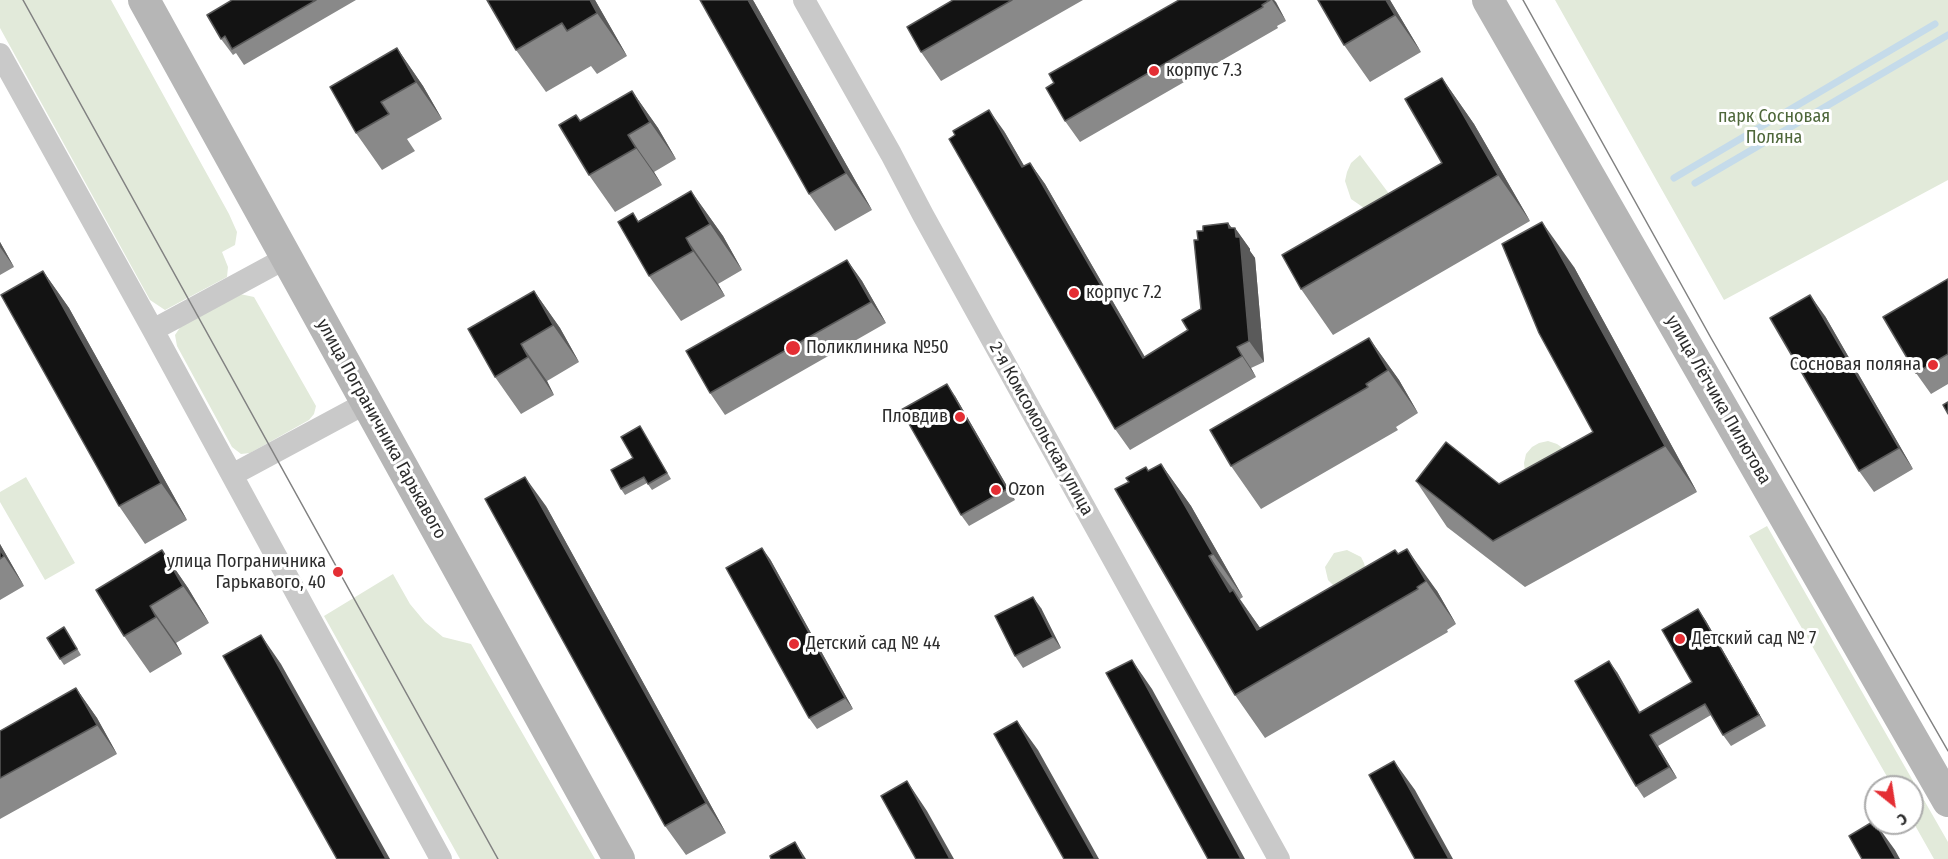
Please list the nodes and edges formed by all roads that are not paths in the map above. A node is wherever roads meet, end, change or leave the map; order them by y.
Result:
1 (144, 0) edge
2 (804, 0) edge
3 (1488, 0) edge
4 (0, 54) edge
5 (286, 258) junction
6 (153, 330) junction
7 (366, 403) junction
8 (232, 475) junction
9 (1948, 801) edge
10 (441, 859) edge
11 (619, 859) edge
12 (1279, 859) edge

1 - 5 street, улица Пограничника Гарькавого
2 - 12 street, 2-я Комсомольская улица
3 - 9 street, улица Лётчика Пилютова
4 - 6 street
5 - 6 street
5 - 7 street, улица Пограничника Гарькавого
6 - 8 street
7 - 8 street
7 - 11 street, улица Пограничника Гарькавого
8 - 10 street

